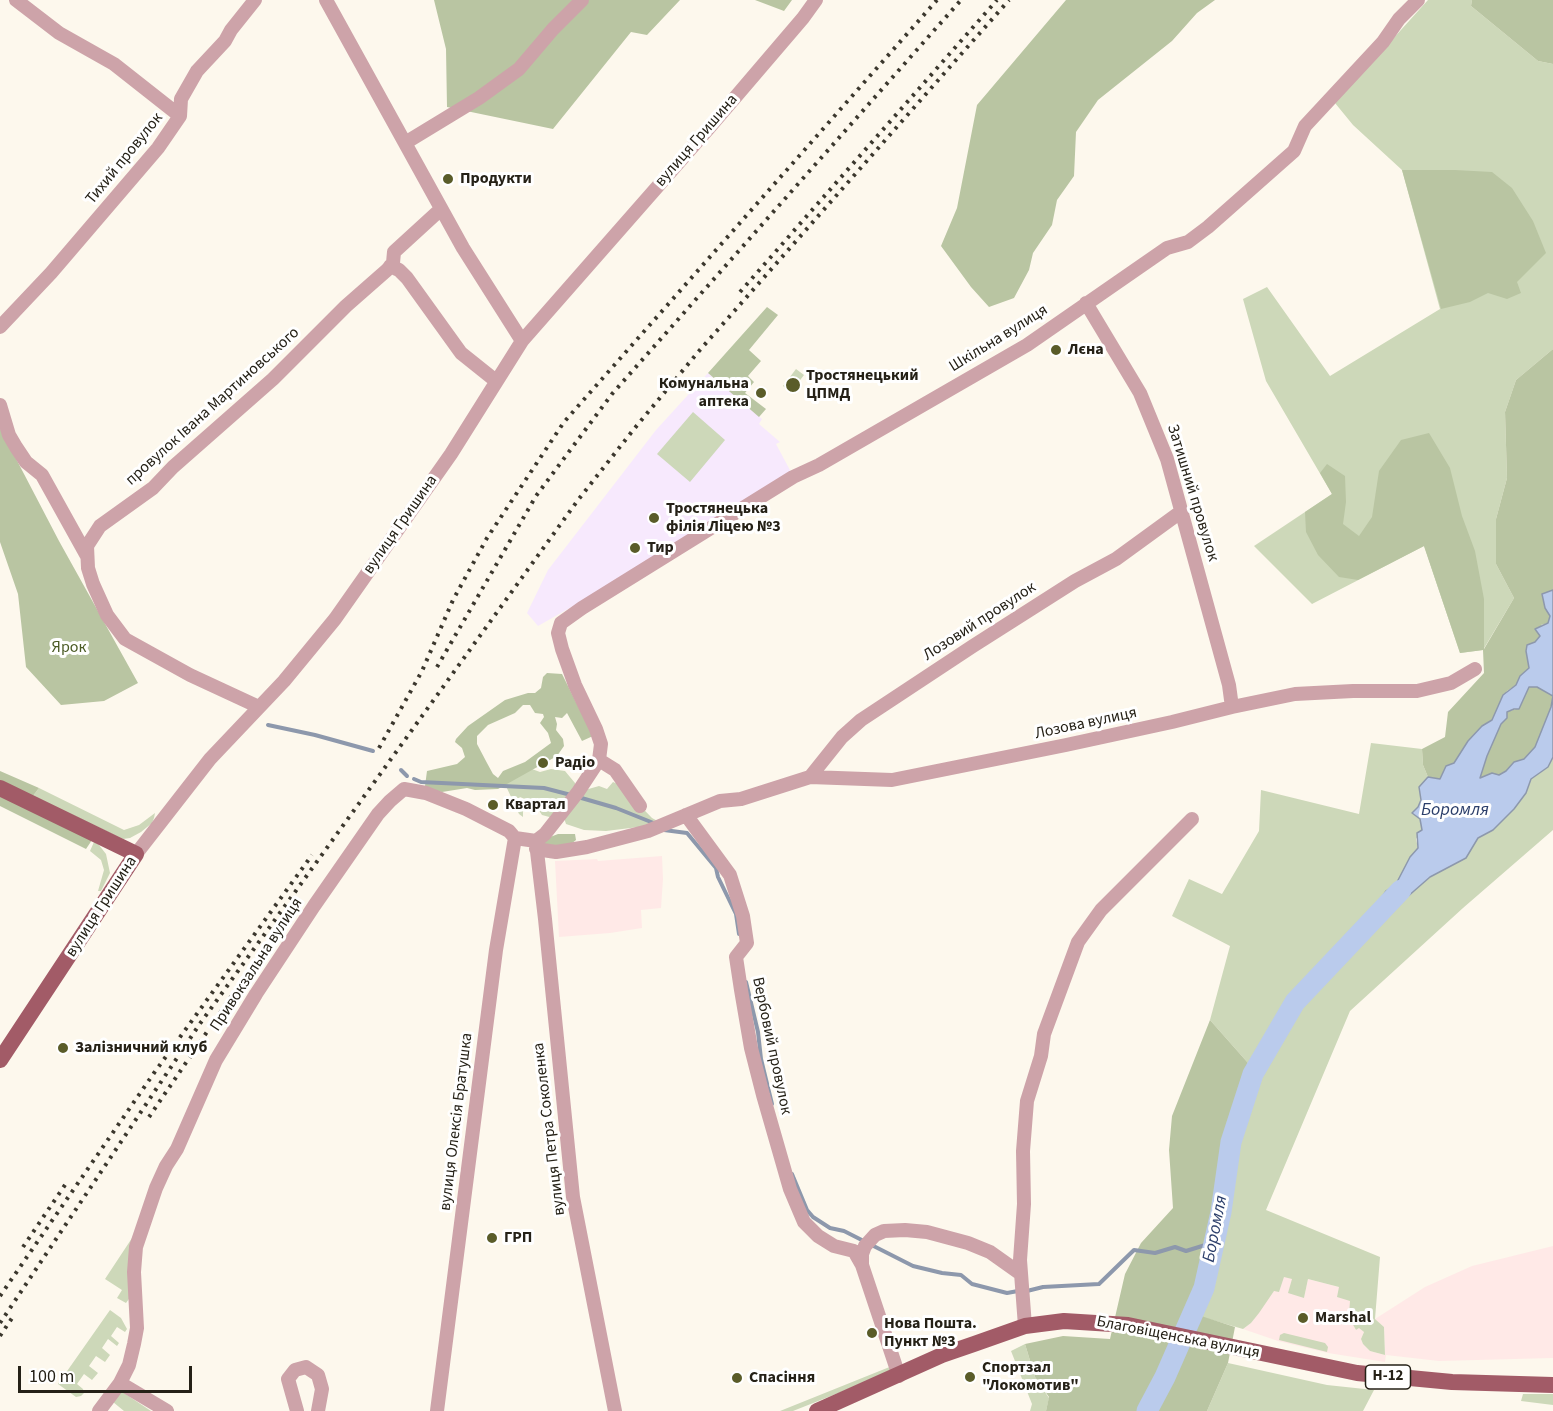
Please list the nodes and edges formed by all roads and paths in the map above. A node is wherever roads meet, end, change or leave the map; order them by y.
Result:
1 (16, 0) edge
2 (255, 0) edge
3 (326, 0) edge
4 (582, 0) edge
5 (816, 0) edge
6 (1418, 0) edge
7 (180, 116) junction
8 (405, 143) junction
9 (441, 209) junction
10 (390, 266) junction
11 (1086, 303) junction
12 (0, 327) edge
13 (522, 341) junction
14 (496, 381) junction
15 (0, 405) edge
16 (1182, 511) junction
17 (87, 556) junction
18 (1475, 669) dead end
19 (259, 707) junction
20 (1232, 707) junction
21 (599, 760) junction
22 (810, 777) junction
23 (0, 788) edge
24 (640, 806) dead end
25 (686, 815) junction
26 (1192, 819) dead end
27 (515, 838) junction
28 (536, 845) junction
29 (136, 854) junction
30 (0, 1060) edge
31 (862, 1265) junction
32 (1021, 1274) junction
33 (1025, 1326) junction
34 (898, 1376) junction
35 (120, 1383) junction
36 (1553, 1385) edge
37 (99, 1411) edge
38 (167, 1411) edge
39 (297, 1411) edge
40 (318, 1411) edge
41 (437, 1411) edge
42 (615, 1411) edge
43 (817, 1411) edge

1 - 7 street
2 - 7 street, Тихий провулок
3 - 8 street
4 - 8 street
5 - 13 street, вулиця Гришина
6 - 11 street, Шкільна вулиця
7 - 12 street, Тихий провулок
8 - 9 street
9 - 10 street, провулок Івана Мартиновського
9 - 13 street
10 - 14 street
10 - 17 street, провулок Івана Мартиновського
11 - 16 street, Затишний провулок
11 - 21 street, Шкільна вулиця
13 - 14 street, вулиця Гришина
14 - 19 street, вулиця Гришина
15 - 17 street
16 - 20 street, Затишний провулок
16 - 22 street, Лозовий провулок
17 - 19 street
18 - 20 street, Лозова вулиця
19 - 29 street, вулиця Гришина
20 - 22 street, Лозова вулиця
21 - 24 street
21 - 28 street
22 - 25 street, Лозова вулиця
23 - 29 main road
25 - 28 street, Лозова вулиця
25 - 31 street, Вербовий провулок
26 - 32 street
27 - 28 street, Лозова вулиця
27 - 35 street, Привокзальна вулиця
27 - 41 street, вулиця Олексія Братушка
28 - 42 street, вулиця Петра Соколенка
29 - 30 main road, вулиця Гришина
31 - 32 street
31 - 34 street
32 - 33 street
33 - 34 main road, Благовіщенська вулиця / Н-12
33 - 36 main road, Благовіщенська вулиця / Н-12
34 - 43 main road, Благовіщенська вулиця / Н-12
35 - 37 street, Привокзальна вулиця
35 - 38 street
39 - 40 street

